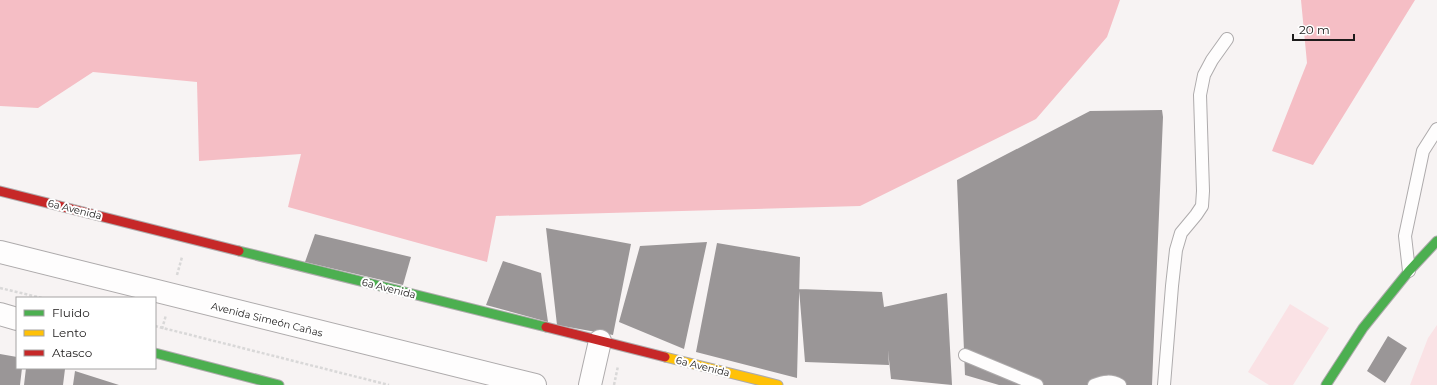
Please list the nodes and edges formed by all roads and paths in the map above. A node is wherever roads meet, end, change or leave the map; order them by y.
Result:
1 (1227, 40) dead end
2 (1437, 130) edge
3 (0, 191) edge
4 (1437, 241) edge
5 (0, 252) edge
6 (1409, 271) junction
7 (0, 288) edge
8 (38, 297) edge
9 (0, 314) edge
10 (16, 319) edge
11 (156, 326) edge
12 (600, 341) junction
13 (156, 353) edge
14 (965, 355) dead end
15 (279, 385) edge
16 (389, 385) edge
17 (535, 385) edge
18 (590, 385) edge
19 (778, 385) edge
20 (1037, 385) edge
21 (1094, 385) edge
22 (1120, 385) edge
23 (1164, 385) edge
24 (1326, 385) edge

1 - 23 lane
2 - 6 lane
3 - 12 street, 6a Avenida
4 - 6 street
5 - 17 street, Avenida Simeón Cañas
6 - 24 street
7 - 8 path
9 - 10 street
11 - 16 path
12 - 18 street
12 - 19 street, 6a Avenida
13 - 15 street
14 - 20 lane
21 - 22 lane

